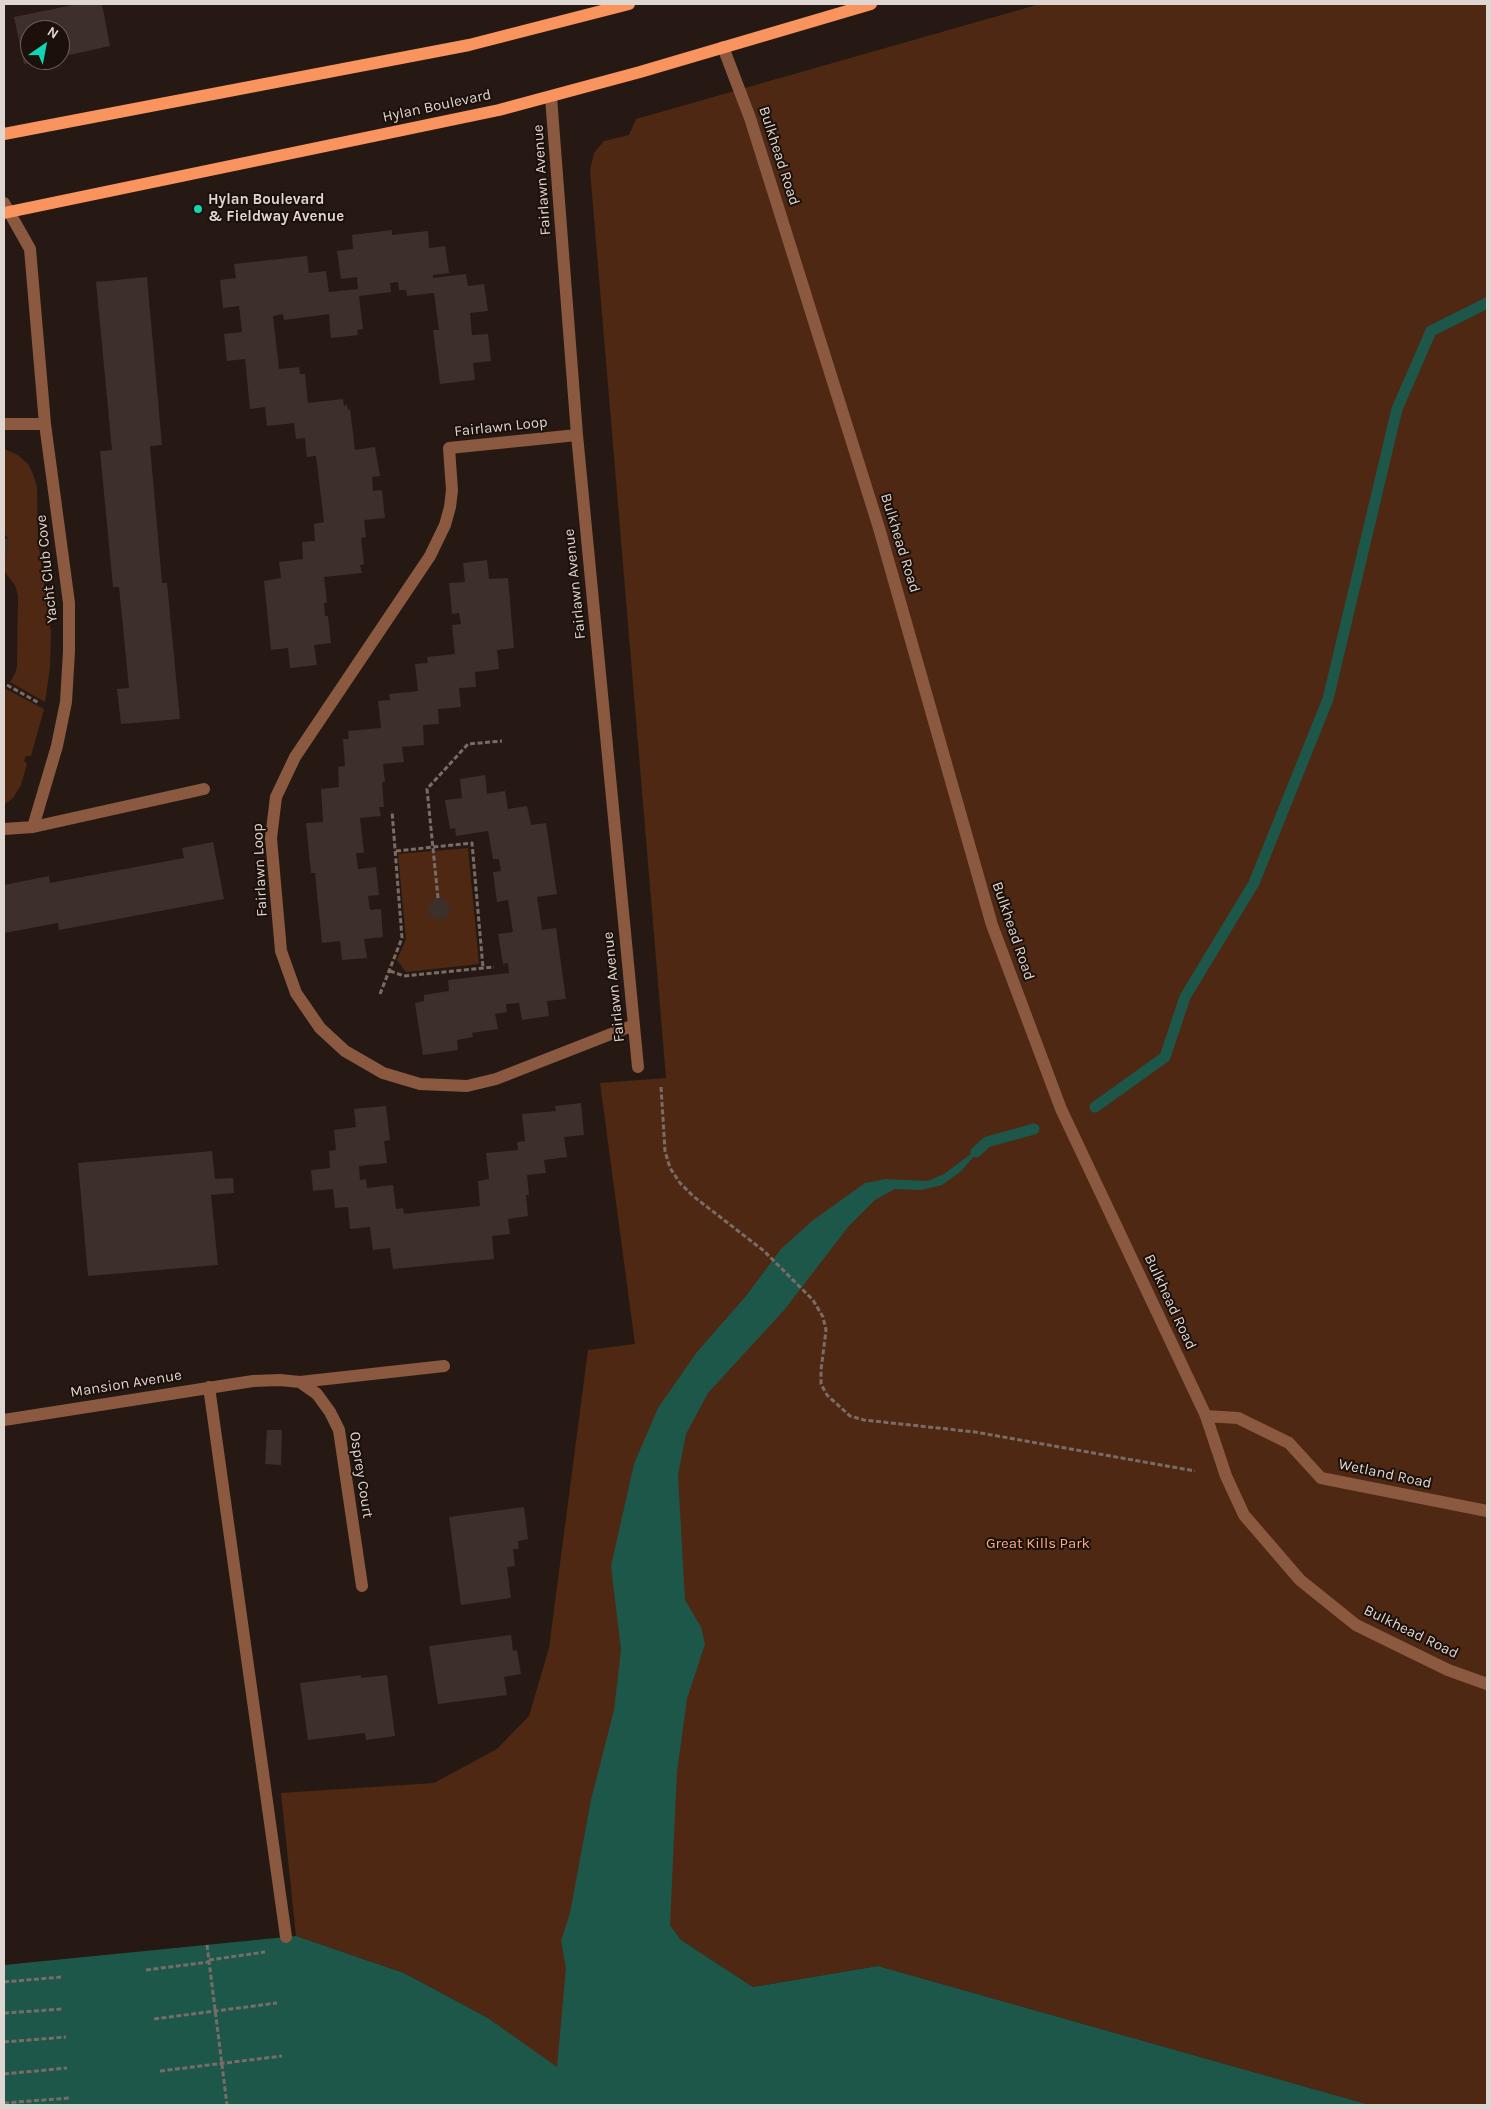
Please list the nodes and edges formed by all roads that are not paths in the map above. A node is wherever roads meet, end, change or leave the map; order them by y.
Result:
1 (628, 4) edge
2 (870, 4) edge
3 (723, 47) junction
4 (551, 97) junction
5 (4, 134) edge
6 (5, 209) edge
7 (4, 424) edge
8 (45, 424) junction
9 (577, 435) junction
10 (204, 789) dead end
11 (33, 827) junction
12 (4, 829) edge
13 (634, 1025) junction
14 (638, 1067) dead end
15 (444, 1366) dead end
16 (300, 1382) junction
17 (209, 1387) junction
18 (1206, 1416) junction
19 (4, 1420) edge
20 (1487, 1510) edge
21 (362, 1586) dead end
22 (1487, 1684) edge
23 (286, 1937) dead end

1 - 5 main road
2 - 3 main road, Hylan Boulevard
3 - 4 main road, Hylan Boulevard
3 - 18 street, Bulkhead Road
4 - 6 main road, Hylan Boulevard
4 - 9 street, Fairlawn Avenue
6 - 8 street, Yacht Club Cove
7 - 8 street
8 - 11 street, Yacht Club Cove
9 - 13 street, Fairlawn Avenue
9 - 13 street, Fairlawn Loop
10 - 11 street
11 - 12 street
13 - 14 street, Fairlawn Avenue
15 - 16 street
16 - 17 street, Mansion Avenue
16 - 21 street, Osprey Court
17 - 19 street, Mansion Avenue
17 - 23 street
18 - 20 street, Wetland Road
18 - 22 street, Bulkhead Road

